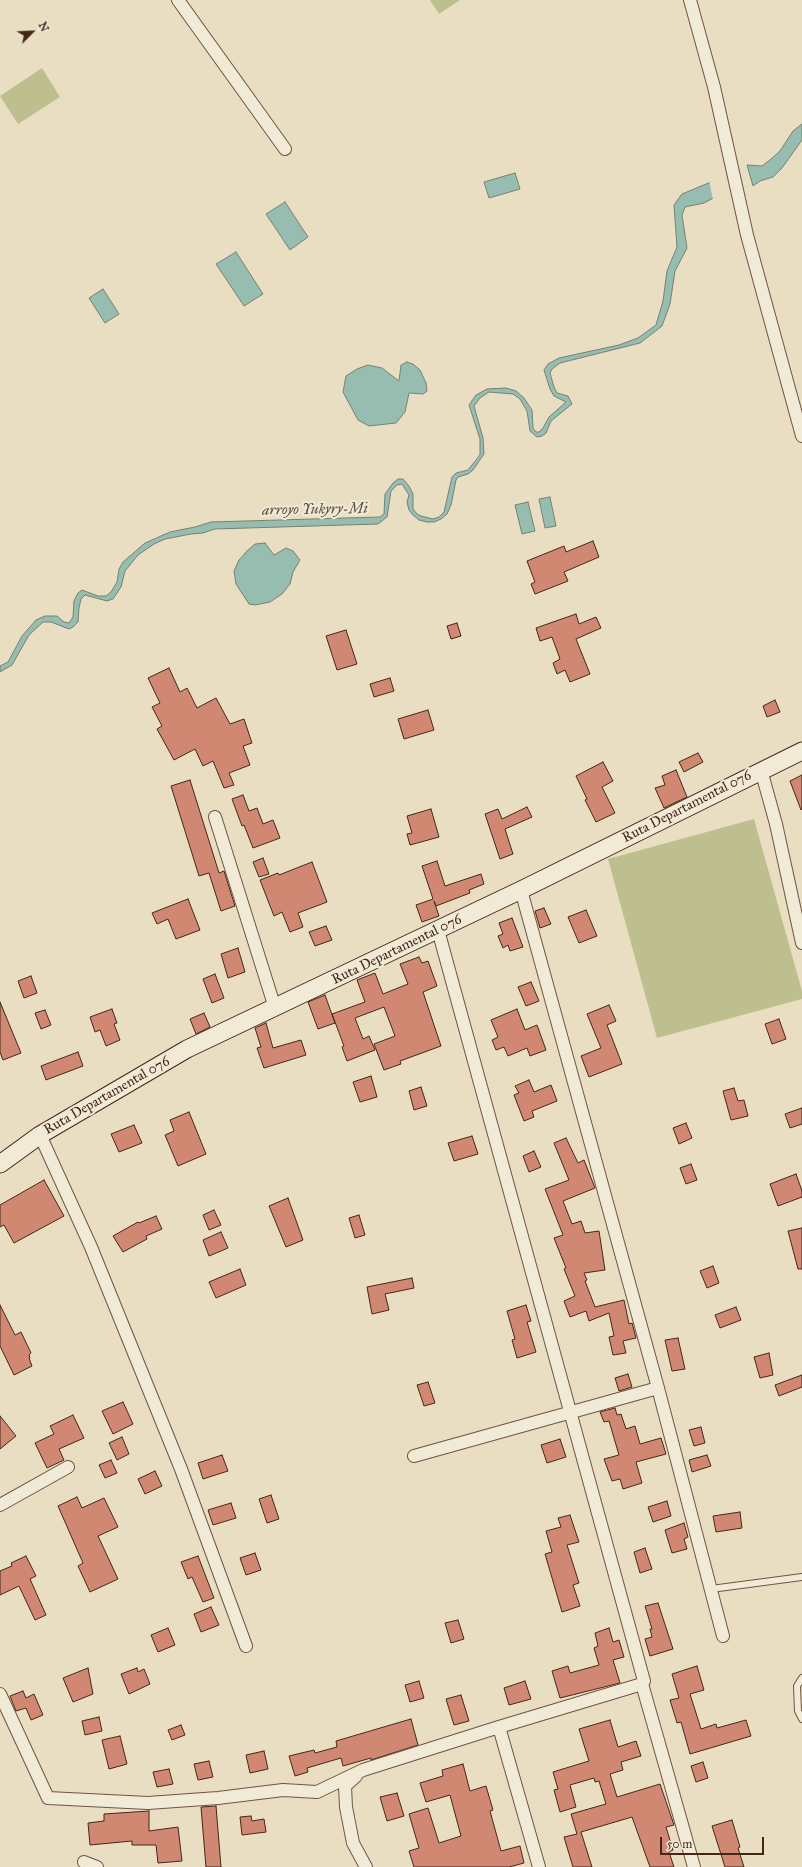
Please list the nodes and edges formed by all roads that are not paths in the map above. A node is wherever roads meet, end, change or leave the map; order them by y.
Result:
1 (178, 0) edge
2 (690, 0) edge
3 (285, 149) dead end
4 (802, 436) edge
5 (802, 751) edge
6 (761, 770) junction
7 (216, 817) dead end
8 (521, 890) junction
9 (438, 930) junction
10 (802, 943) edge
11 (275, 1008) junction
12 (40, 1135) junction
13 (0, 1164) edge
14 (658, 1388) junction
15 (570, 1412) junction
16 (414, 1456) dead end
17 (68, 1467) dead end
18 (0, 1505) edge
19 (802, 1577) edge
20 (711, 1588) junction
21 (724, 1636) dead end
22 (246, 1646) dead end
23 (802, 1678) edge
24 (642, 1684) junction
25 (0, 1694) edge
26 (802, 1719) edge
27 (499, 1727) junction
28 (363, 1770) junction
29 (84, 1862) dead end
30 (97, 1867) edge
31 (366, 1867) edge
32 (539, 1867) edge
33 (694, 1867) edge

1 - 3 street
2 - 4 street
5 - 6 main road, Ruta Departamental 076
6 - 8 main road, Ruta Departamental 076
6 - 10 street
7 - 11 street
8 - 9 main road, Ruta Departamental 076
8 - 14 street
9 - 11 main road, Ruta Departamental 076
9 - 15 street
11 - 12 main road, Ruta Departamental 076
12 - 13 main road, Ruta Departamental 076
12 - 22 street
14 - 15 street
14 - 20 street
15 - 16 street
15 - 24 street
17 - 18 street
19 - 20 lane
20 - 21 street
23 - 26 lane
24 - 27 street
24 - 33 street
25 - 28 street
27 - 28 street
27 - 32 street
28 - 31 street
29 - 30 street

